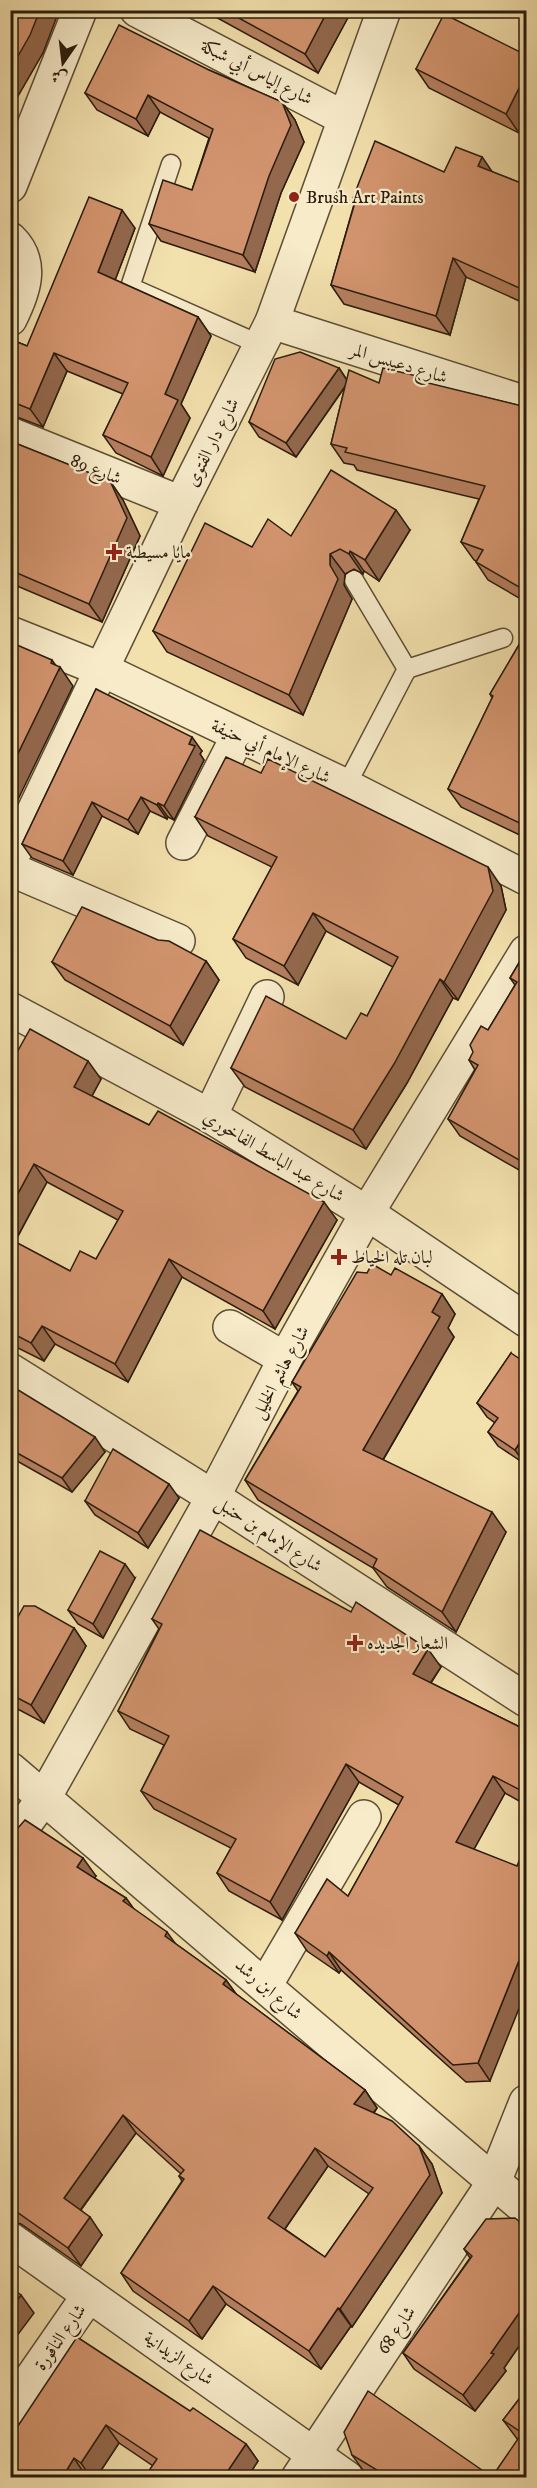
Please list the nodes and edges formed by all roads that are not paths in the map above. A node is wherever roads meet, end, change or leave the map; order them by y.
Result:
1 (80, 10) edge
2 (136, 10) edge
3 (384, 10) edge
4 (345, 118) junction
5 (171, 164) dead end
6 (10, 186) edge
7 (10, 239) edge
8 (10, 319) edge
9 (266, 334) junction
10 (526, 403) edge
11 (10, 434) edge
12 (181, 503) junction
13 (354, 580) dead end
14 (10, 633) edge
15 (503, 638) dead end
16 (407, 669) junction
17 (103, 670) junction
18 (238, 736) junction
19 (346, 786) junction
20 (183, 843) dead end
21 (10, 861) edge
22 (10, 869) edge
23 (526, 878) edge
24 (178, 941) dead end
25 (526, 951) edge
26 (267, 997) edge
27 (10, 1009) edge
28 (210, 1116) junction
29 (367, 1213) junction
30 (526, 1320) edge
31 (230, 1327) dead end
32 (285, 1359) junction
33 (10, 1370) edge
34 (213, 1497) junction
35 (526, 1700) edge
36 (10, 1769) edge
37 (44, 1798) junction
38 (364, 1817) dead end
39 (10, 1844) edge
40 (265, 1986) junction
41 (526, 2102) edge
42 (494, 2182) junction
43 (526, 2210) edge
44 (10, 2239) edge
45 (89, 2295) junction
46 (10, 2409) edge
47 (307, 2465) edge
48 (347, 2478) edge

1 - 6 street
2 - 4 street, شارع إلياس أبي شبكة
3 - 4 street, شارع دار الفتوى
4 - 9 street, شارع دار الفتوى
5 - 9 lane
7 - 8 street
9 - 10 street, شارع دعيبس المر
9 - 12 street, شارع دار الفتوى
11 - 12 street, شارع 89
12 - 17 street, شارع دار الفتوى
13 - 16 lane
14 - 17 street, شارع الإمام أبي حنيفة
15 - 16 lane
16 - 19 lane
17 - 18 street, شارع الإمام أبي حنيفة
17 - 21 street, شارع دار الفتوى
18 - 19 street, شارع الإمام أبي حنيفة
18 - 20 street
19 - 23 street, شارع الإمام أبي حنيفة
22 - 24 street
25 - 29 street, شارع هاشم الخليل
26 - 28 street
27 - 28 street, شارع عبد الباسط الفاخوري
28 - 29 street, شارع عبد الباسط الفاخوري
29 - 30 street, شارع عبد الباسط الفاخوري
29 - 32 street, شارع هاشم الخليل
31 - 32 street
32 - 34 street, شارع هاشم الخليل
33 - 34 street, شارع الإمام بن حنبل
34 - 35 street, شارع الإمام بن حنبل
34 - 37 street, شارع هاشم الخليل
36 - 37 street, شارع ابن رشد
37 - 39 street, شارع هاشم الخليل
37 - 40 street, شارع ابن رشد
38 - 40 street
40 - 42 street, شارع ابن رشد
41 - 42 street, شارع 68
42 - 43 street, شارع ابن رشد
42 - 47 street, شارع 68
44 - 45 street, شارع الزيدانية
45 - 46 street, شارع الناقورة
45 - 47 street, شارع الزيدانية
47 - 48 street, شارع الزيدانية

